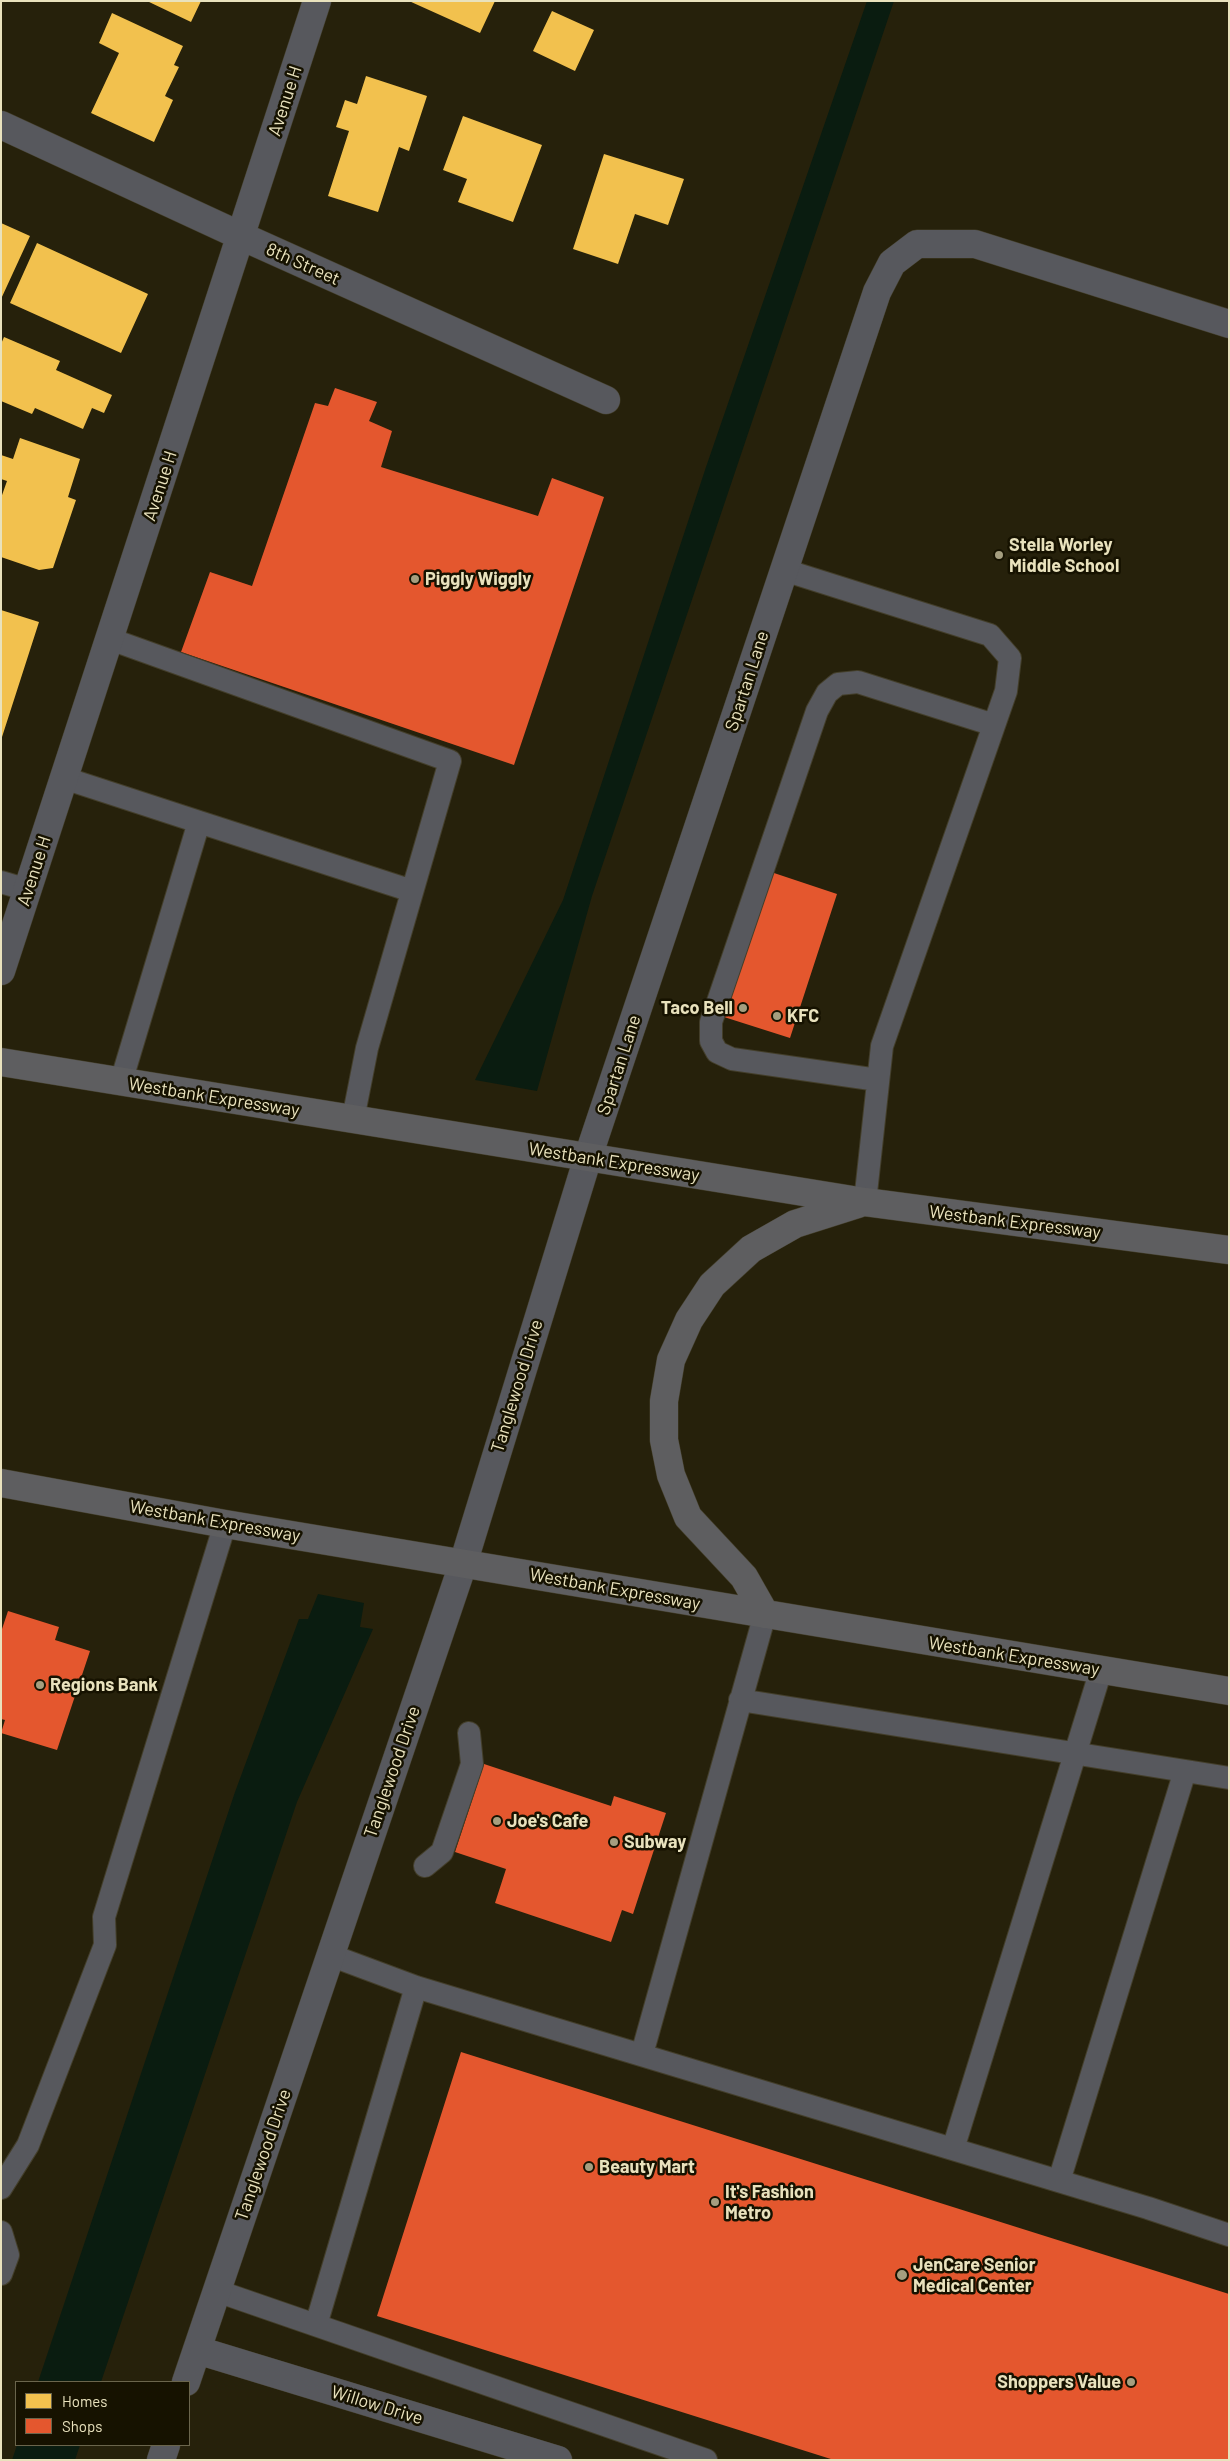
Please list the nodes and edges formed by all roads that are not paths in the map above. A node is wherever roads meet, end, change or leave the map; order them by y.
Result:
1 (318, 1) edge
2 (1, 125) edge
3 (241, 236) junction
4 (1229, 324) edge
5 (606, 400) dead end
6 (784, 570) junction
7 (110, 639) junction
8 (994, 725) junction
9 (64, 778) junction
10 (199, 822) junction
11 (1, 882) edge
12 (28, 890) junction
13 (412, 891) junction
14 (1, 971) edge
15 (1, 1062) edge
16 (878, 1080) junction
17 (122, 1082) junction
18 (353, 1119) junction
19 (588, 1157) junction
20 (865, 1202) junction
21 (1229, 1250) edge
22 (1, 1483) edge
23 (225, 1524) junction
24 (463, 1564) junction
25 (764, 1614) junction
26 (1101, 1670) junction
27 (1229, 1691) edge
28 (740, 1700) junction
29 (469, 1733) dead end
30 (1075, 1753) junction
31 (1185, 1771) junction
32 (1229, 1778) edge
33 (425, 1866) dead end
34 (330, 1955) junction
35 (416, 1987) junction
36 (642, 2054) junction
37 (953, 2148) junction
38 (1059, 2181) junction
39 (1, 2188) edge
40 (1, 2232) edge
41 (1229, 2235) edge
42 (1, 2274) edge
43 (217, 2291) junction
44 (316, 2325) junction
45 (196, 2350) junction
46 (186, 2381) edge
47 (166, 2446) edge
48 (547, 2458) edge
49 (161, 2460) edge
50 (706, 2460) edge

1 - 3 street, Avenue H
2 - 3 street, 8th Street
3 - 5 street, 8th Street
3 - 7 street, Avenue H
4 - 6 street, Spartan Lane
6 - 8 lane
6 - 19 street, Spartan Lane
7 - 9 street, Avenue H
7 - 13 lane
8 - 16 lane
8 - 16 lane
9 - 10 lane
9 - 12 street, Avenue H
10 - 13 lane
10 - 17 lane
11 - 12 lane
12 - 14 street, Avenue H
13 - 18 lane
15 - 17 highway, Westbank Expressway
16 - 20 lane
17 - 18 highway, Westbank Expressway
18 - 19 highway, Westbank Expressway
19 - 20 highway, Westbank Expressway
19 - 24 street, Tanglewood Drive
20 - 21 highway, Westbank Expressway
20 - 25 highway
22 - 23 highway, Westbank Expressway
23 - 24 highway, Westbank Expressway
23 - 39 lane
24 - 25 highway, Westbank Expressway
24 - 34 street, Tanglewood Drive
25 - 26 highway, Westbank Expressway
25 - 28 lane
26 - 27 highway, Westbank Expressway
26 - 30 lane
28 - 30 lane
28 - 36 lane
29 - 33 lane
30 - 31 lane
30 - 37 lane
31 - 32 lane
31 - 38 lane
34 - 35 lane
34 - 43 street, Tanglewood Drive
35 - 36 lane
35 - 44 lane
36 - 37 lane
37 - 38 lane
38 - 41 lane
40 - 42 lane
43 - 44 lane
43 - 45 street, Tanglewood Drive
44 - 50 lane
45 - 46 street, Tanglewood Drive
45 - 48 street, Willow Drive
47 - 49 street

